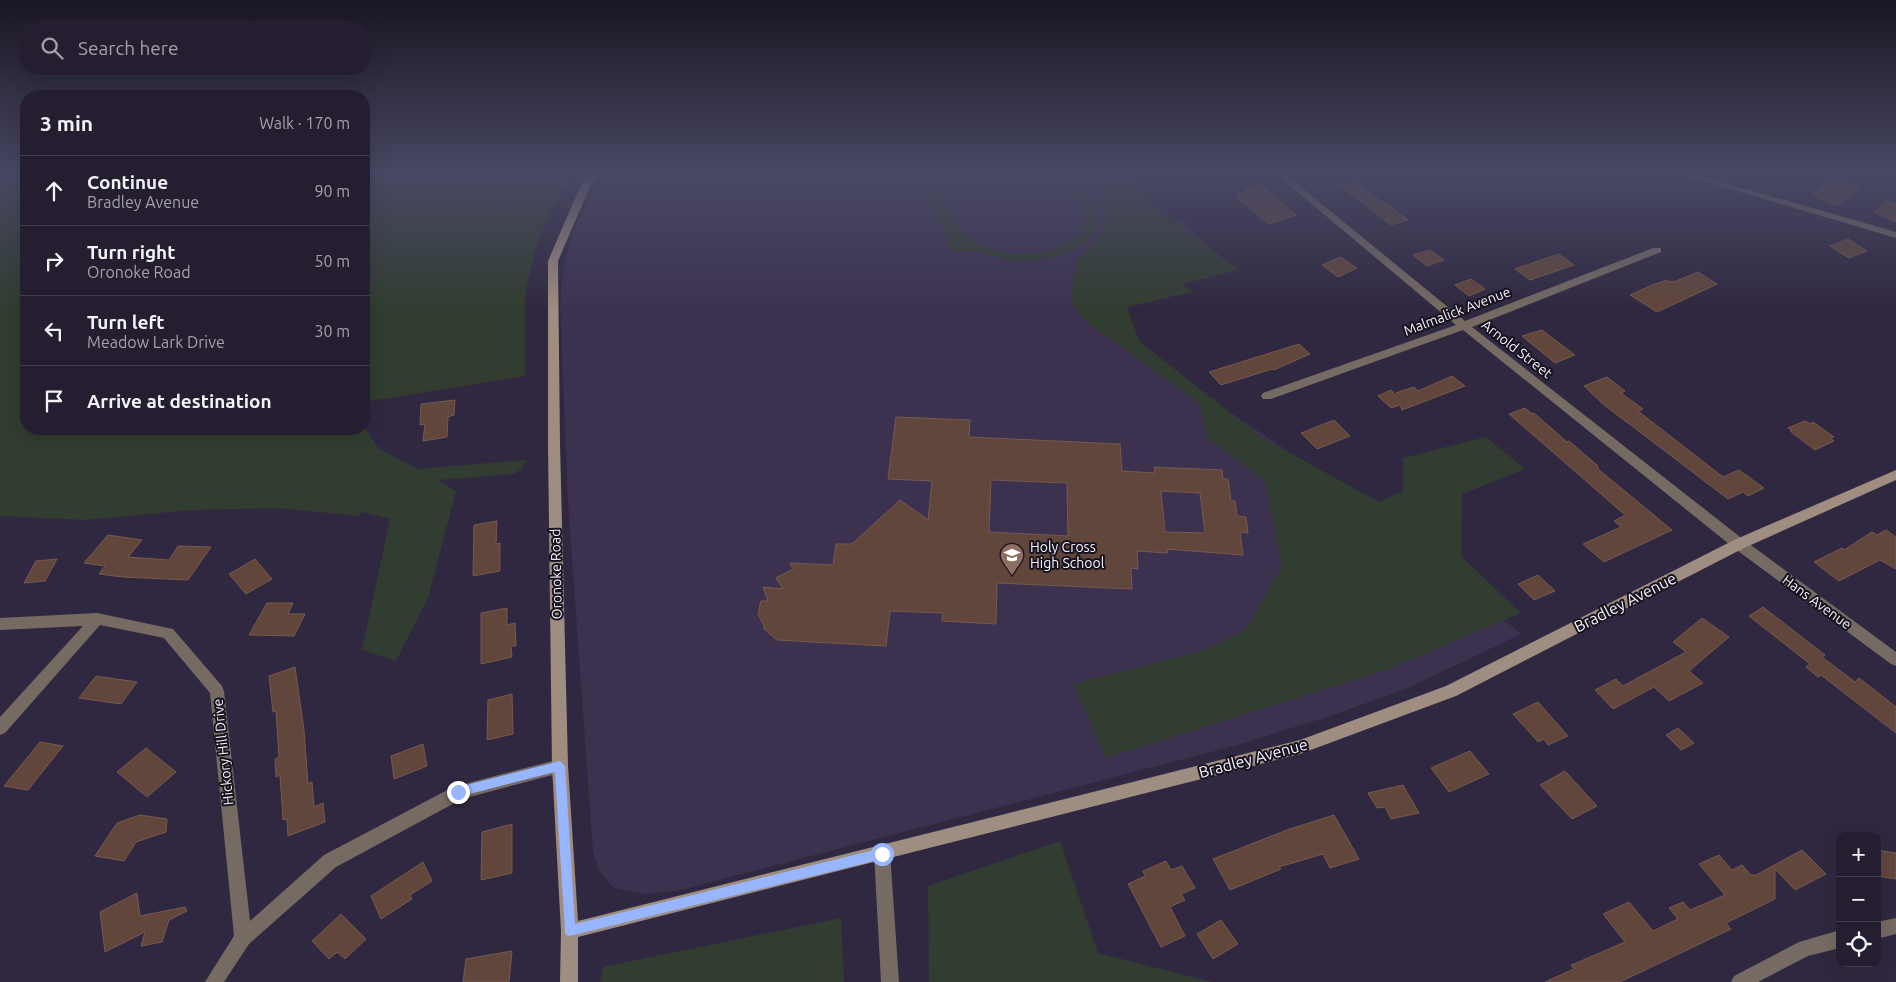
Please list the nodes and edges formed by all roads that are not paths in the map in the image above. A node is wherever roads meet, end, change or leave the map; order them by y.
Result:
1 (571, 220) edge
2 (1335, 220) edge
3 (1844, 220) edge
4 (1896, 235) edge
5 (1657, 250) dead end
6 (1464, 326) junction
7 (1267, 396) dead end
8 (1896, 475) edge
9 (1739, 544) junction
10 (98, 619) junction
11 (0, 624) edge
12 (1896, 660) edge
13 (0, 728) edge
14 (560, 766) junction
15 (882, 854) junction
16 (1896, 926) edge
17 (1881, 930) edge
18 (570, 931) junction
19 (243, 938) junction
20 (1836, 940) edge
21 (214, 982) edge
22 (569, 982) edge
23 (890, 982) edge
24 (1740, 982) edge

1 - 14 street, Oronoke Road
2 - 6 street, Arnold Street
3 - 4 street
5 - 6 street, Malmalick Avenue
6 - 7 street, Malmalick Avenue
6 - 9 street, Arnold Street
8 - 9 street, Bradley Avenue
9 - 12 street, Hans Avenue
9 - 15 street, Bradley Avenue
10 - 11 street, Hickory Hill Drive
10 - 13 street
10 - 19 street, Hickory Hill Drive
14 - 18 street, Oronoke Road
14 - 19 street
15 - 18 street, Bradley Avenue
15 - 23 street
16 - 17 street
18 - 22 street, Oronoke Road
19 - 21 street
20 - 24 street

